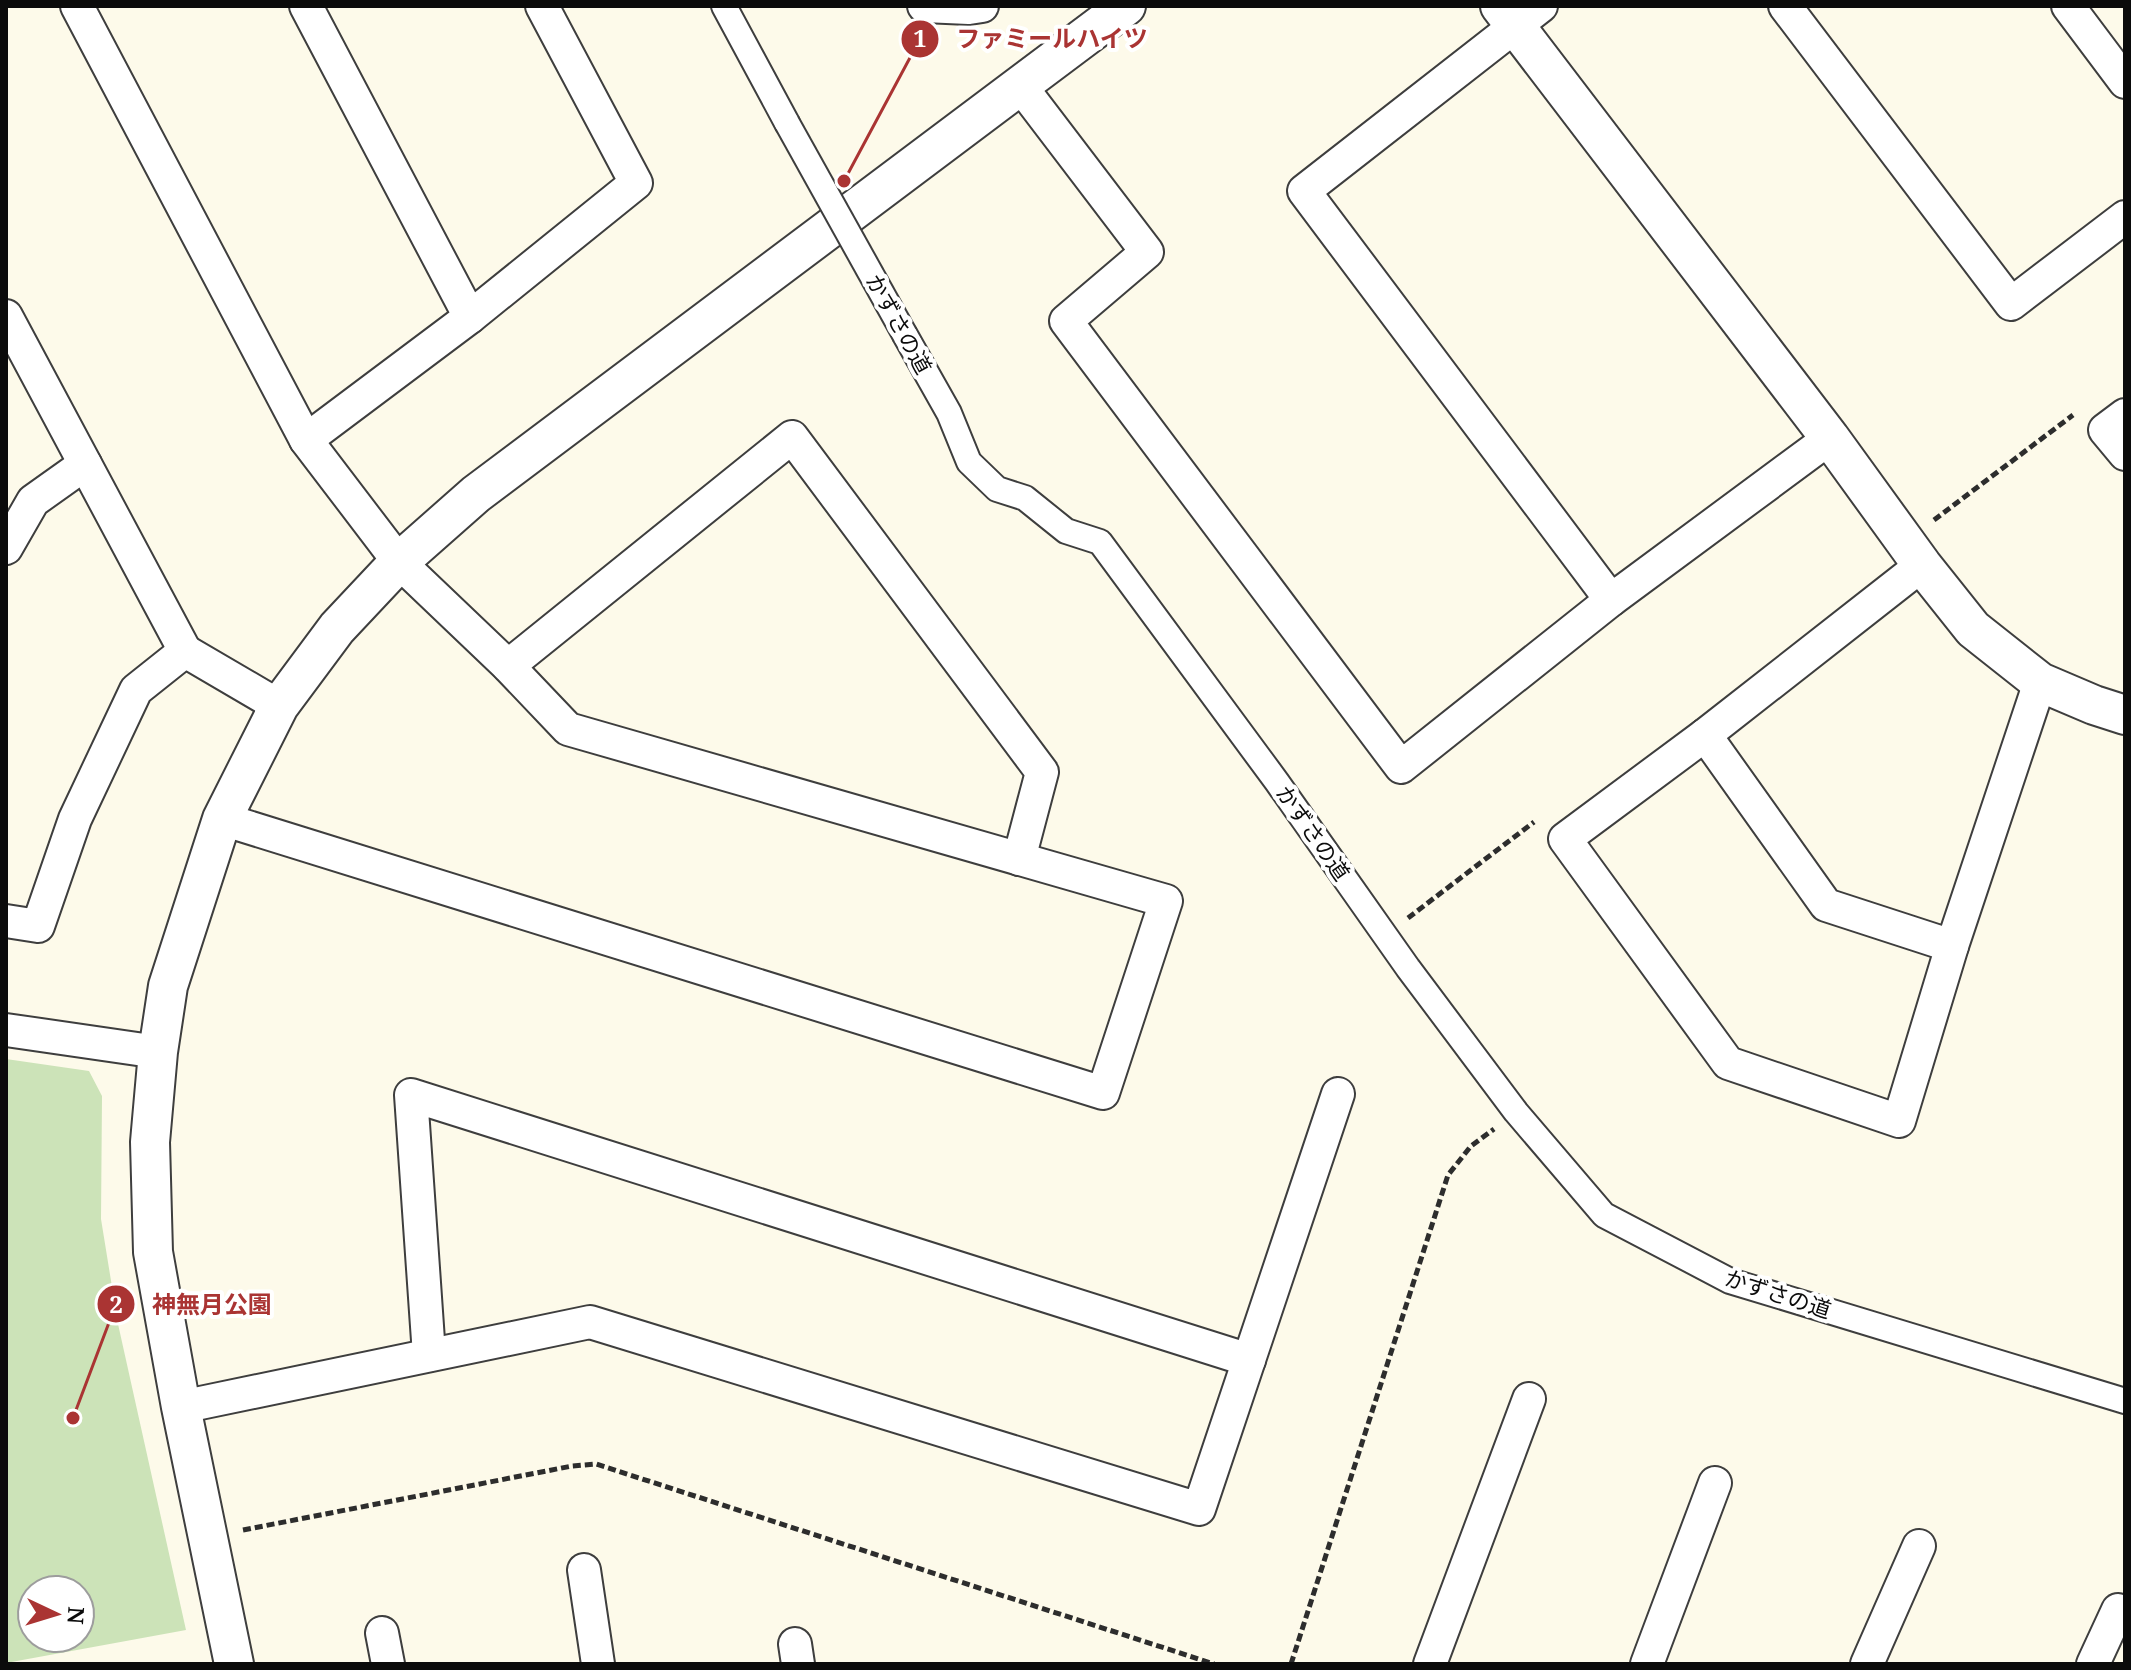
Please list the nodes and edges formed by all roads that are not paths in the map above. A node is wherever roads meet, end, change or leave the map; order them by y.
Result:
1 (77, 6) edge
2 (306, 6) edge
3 (542, 6) edge
4 (724, 6) edge
5 (924, 6) edge
6 (982, 6) edge
7 (1126, 6) edge
8 (1785, 6) edge
9 (2068, 6) edge
10 (1519, 13) edge
11 (2125, 82) edge
12 (1019, 84) junction
13 (2125, 217) edge
14 (6, 316) edge
15 (470, 317) junction
16 (2125, 415) edge
17 (1830, 438) junction
18 (306, 440) junction
19 (2125, 454) edge
20 (85, 464) junction
21 (6, 548) edge
22 (399, 562) junction
23 (1922, 565) junction
24 (1611, 600) junction
25 (185, 651) junction
26 (508, 666) junction
27 (2040, 682) junction
28 (279, 706) junction
29 (2125, 715) edge
30 (1705, 735) junction
31 (222, 819) junction
32 (1019, 859) junction
33 (6, 921) edge
34 (1952, 946) junction
35 (6, 1030) edge
36 (158, 1052) junction
37 (1338, 1094) dead end
38 (429, 1355) junction
39 (1249, 1360) junction
40 (1529, 1399) dead end
41 (2125, 1401) edge
42 (181, 1407) junction
43 (1715, 1483) dead end
44 (1919, 1546) dead end
45 (584, 1570) dead end
46 (2118, 1610) dead end
47 (234, 1664) edge
48 (598, 1664) edge
49 (1430, 1664) edge
50 (1647, 1664) edge
51 (1867, 1664) edge
52 (2093, 1664) edge

1 - 18 street
2 - 15 street
3 - 15 street
4 - 41 street, かずさの道, bridge
5 - 6 street
7 - 12 street
8 - 13 street
9 - 11 street
10 - 17 street
10 - 24 street
12 - 22 street
12 - 24 street
14 - 20 street
15 - 18 street
16 - 19 street
17 - 23 street
17 - 24 street
18 - 22 street
20 - 21 street
20 - 25 street
22 - 26 street
22 - 28 street
23 - 27 street
23 - 30 street
25 - 28 street
25 - 33 street
26 - 32 street
26 - 32 street
27 - 29 street
27 - 34 street
28 - 31 street
30 - 34 street
30 - 34 street
31 - 32 street
31 - 36 street
35 - 36 street
36 - 42 street
37 - 39 street
38 - 39 street
38 - 39 street
38 - 42 street
40 - 49 street
42 - 47 street
43 - 50 street
44 - 51 street
45 - 48 street
46 - 52 street

